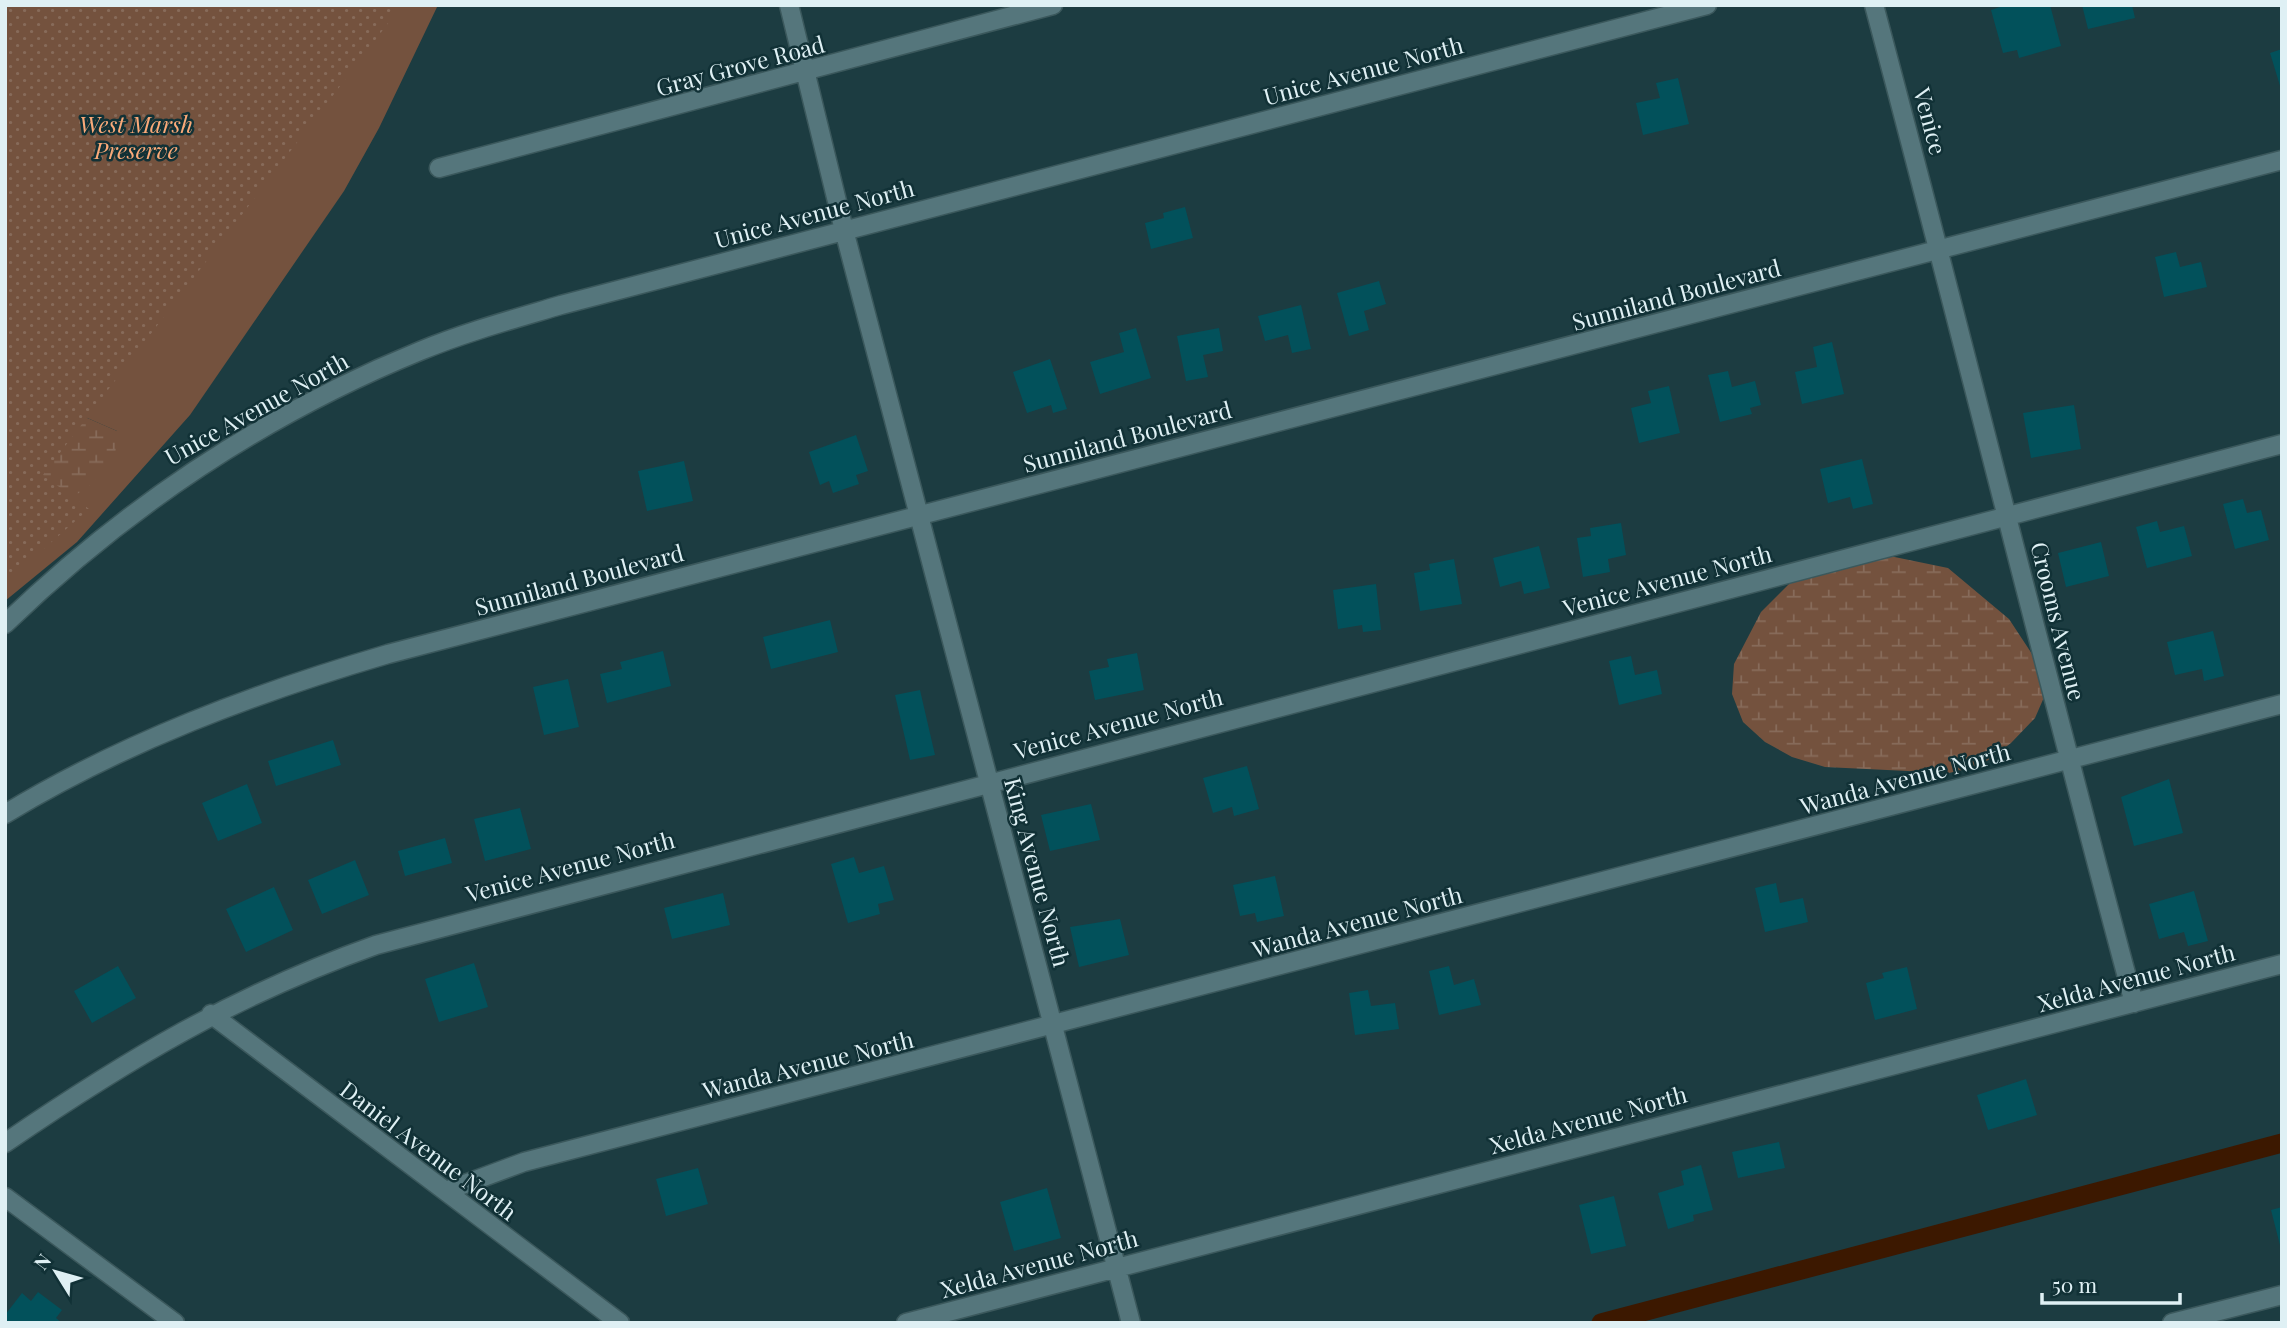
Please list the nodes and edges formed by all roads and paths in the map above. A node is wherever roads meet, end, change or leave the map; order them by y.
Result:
1 (789, 5) edge
2 (1053, 5) edge
3 (1707, 5) edge
4 (1874, 5) edge
5 (805, 74) junction
6 (2282, 160) edge
7 (439, 168) dead end
8 (844, 230) junction
9 (1940, 250) junction
10 (2282, 444) edge
11 (921, 516) junction
12 (2008, 516) junction
13 (5, 624) edge
14 (2282, 704) edge
15 (2068, 760) junction
16 (989, 782) junction
17 (5, 814) edge
18 (2282, 964) edge
19 (2134, 1003) junction
20 (211, 1014) junction
21 (1054, 1026) junction
22 (5, 1143) edge
23 (446, 1191) junction
24 (5, 1197) edge
25 (1117, 1268) junction
26 (2282, 1295) edge
27 (175, 1323) edge
28 (620, 1323) edge
29 (906, 1323) edge
30 (1131, 1323) edge
31 (2173, 1323) edge

1 - 5 street, King Avenue North
2 - 5 street, Gray Grove Road
3 - 8 street, Unice Avenue North
4 - 9 street, Venice
5 - 7 street, Gray Grove Road
5 - 8 street, King Avenue North
6 - 9 street, Sunniland Boulevard
8 - 11 street, King Avenue North
8 - 13 street, Unice Avenue North
9 - 11 street, Sunniland Boulevard
9 - 12 street, Crooms Avenue
10 - 12 street, Venice Avenue North
11 - 16 street, King Avenue North
11 - 17 street, Sunniland Boulevard
12 - 15 street, Crooms Avenue
12 - 16 street, Venice Avenue North
14 - 15 street, Wanda Avenue North
15 - 19 street, Crooms Avenue
15 - 21 street, Wanda Avenue North
16 - 20 street, Venice Avenue North
16 - 21 street, King Avenue North
18 - 19 street, Xelda Avenue North
19 - 25 street, Xelda Avenue North
20 - 22 street, Venice Avenue North
20 - 23 street, Daniel Avenue North
21 - 23 street, Wanda Avenue North
21 - 25 street, King Avenue North
23 - 28 street, Daniel Avenue North
24 - 27 street
25 - 29 street, Xelda Avenue North
25 - 30 street, King Avenue North
26 - 31 street

